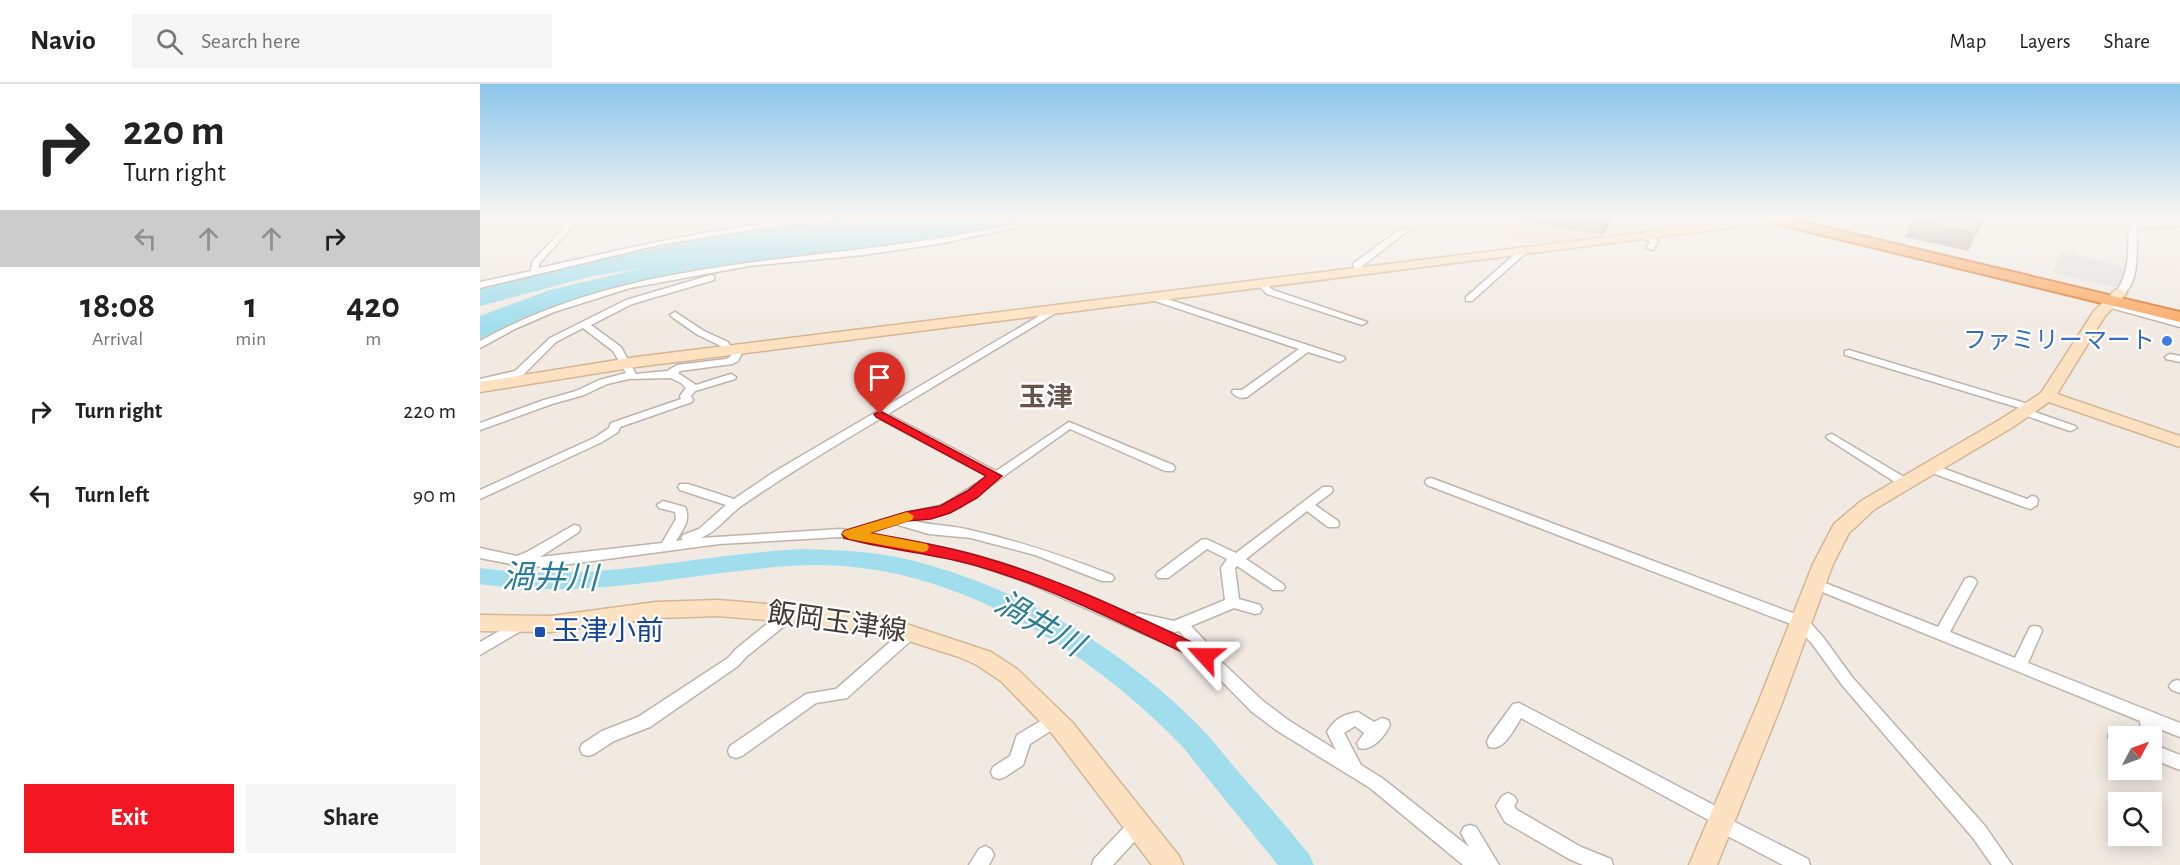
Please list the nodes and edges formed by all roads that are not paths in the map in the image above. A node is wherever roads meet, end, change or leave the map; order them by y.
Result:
1 (544, 254) edge
2 (610, 254) edge
3 (831, 254) edge
4 (1371, 254) edge
5 (1490, 254) edge
6 (1520, 254) edge
7 (1929, 254) edge
8 (1941, 254) edge
9 (2133, 254) edge
10 (763, 262) junction
11 (1361, 271) junction
12 (535, 272) junction
13 (1260, 283) junction
14 (480, 285) edge
15 (1152, 297) junction
16 (1469, 298) dead end
17 (2113, 299) junction
18 (1056, 309) junction
19 (2180, 309) edge
20 (675, 315) dead end
21 (2180, 317) edge
22 (1362, 322) dead end
23 (583, 324) junction
24 (2180, 324) edge
25 (480, 345) edge
26 (1305, 349) junction
27 (733, 350) junction
28 (1849, 353) dead end
29 (1340, 359) dead end
30 (629, 369) junction
31 (670, 374) junction
32 (731, 377) dead end
33 (480, 384) edge
34 (693, 387) junction
35 (1237, 392) dead end
36 (2034, 405) junction
37 (880, 414) junction
38 (480, 427) edge
39 (2071, 428) dead end
40 (1832, 437) dead end
41 (2180, 442) edge
42 (1169, 468) dead end
43 (1931, 468) junction
44 (996, 476) junction
45 (1431, 482) dead end
46 (1905, 483) junction
47 (684, 487) dead end
48 (1327, 490) dead end
49 (480, 495) edge
50 (2032, 500) dead end
51 (735, 504) junction
52 (663, 505) dead end
53 (1307, 505) junction
54 (895, 520) junction
55 (1333, 524) dead end
56 (574, 529) dead end
57 (849, 534) junction
58 (668, 544) junction
59 (480, 553) edge
60 (507, 559) junction
61 (1237, 559) junction
62 (1163, 575) dead end
63 (1107, 578) dead end
64 (1970, 582) dead end
65 (1815, 584) junction
66 (1278, 587) dead end
67 (1233, 602) junction
68 (1255, 609) dead end
69 (789, 614) junction
70 (1128, 620) junction
71 (1801, 622) junction
72 (480, 624) edge
73 (1181, 624) junction
74 (519, 625) junction
75 (2035, 631) dead end
76 (911, 633) junction
77 (1941, 634) junction
78 (480, 649) edge
79 (1205, 656) junction
80 (2019, 666) junction
81 (2148, 718) junction
82 (1054, 720) junction
83 (2149, 726) edge
84 (2180, 730) edge
85 (1374, 733) dead end
86 (1495, 742) dead end
87 (588, 749) dead end
88 (736, 751) dead end
89 (2162, 758) edge
90 (2180, 763) edge
91 (1355, 769) junction
92 (999, 772) dead end
93 (1508, 801) dead end
94 (1722, 821) junction
95 (1137, 825) junction
96 (1470, 833) dead end
97 (1101, 865) edge
98 (1169, 865) edge
99 (1477, 865) edge
100 (1490, 865) edge
101 (1604, 865) edge
102 (1703, 865) edge
103 (1801, 865) edge
104 (2003, 865) edge

1 - 12 street
2 - 12 street
3 - 10 street
4 - 11 street
5 - 11 street
6 - 16 street
7 - 17 highway
8 - 17 highway
9 - 17 street
10 - 23 street
10 - 25 street
11 - 13 street
12 - 14 street
13 - 15 street
13 - 22 street
15 - 18 street
15 - 26 street
17 - 19 highway
17 - 21 highway
17 - 24 street
17 - 36 street
18 - 27 street
18 - 37 street
20 - 27 street
23 - 30 street
23 - 33 street
26 - 29 street
26 - 35 street
27 - 30 street
27 - 31 street
28 - 36 street
30 - 31 street
30 - 33 street
30 - 38 street
31 - 34 street
32 - 34 street
34 - 49 street
36 - 39 street
36 - 41 street
36 - 43 street
37 - 44 street
37 - 51 street
40 - 46 street
42 - 44 street
43 - 46 street
43 - 50 street
44 - 54 street
45 - 71 street
46 - 65 street
47 - 51 street
48 - 53 street
51 - 58 street
52 - 58 street
53 - 55 street
53 - 61 street
54 - 57 street
54 - 63 street
56 - 60 street
57 - 58 street
57 - 70 street
58 - 60 street
59 - 60 street
61 - 62 street
61 - 66 street
61 - 67 street
64 - 77 street
65 - 71 street
65 - 77 street
67 - 68 street
67 - 73 street
69 - 74 street, 飯岡玉津線
69 - 76 street, 飯岡玉津線
69 - 87 street
70 - 73 street
70 - 79 street
71 - 94 street
71 - 104 street
72 - 74 street, 飯岡玉津線
73 - 79 street
74 - 78 street
75 - 80 street
76 - 82 street, 飯岡玉津線
76 - 88 street
77 - 80 street
79 - 91 street
80 - 81 street
81 - 83 street
81 - 84 street
82 - 92 street
82 - 95 street, 飯岡玉津線
85 - 91 street
86 - 94 street
89 - 90 street
91 - 99 street
93 - 101 street
94 - 102 street
94 - 103 street
95 - 97 street
95 - 98 street, 飯岡玉津線
96 - 100 street

